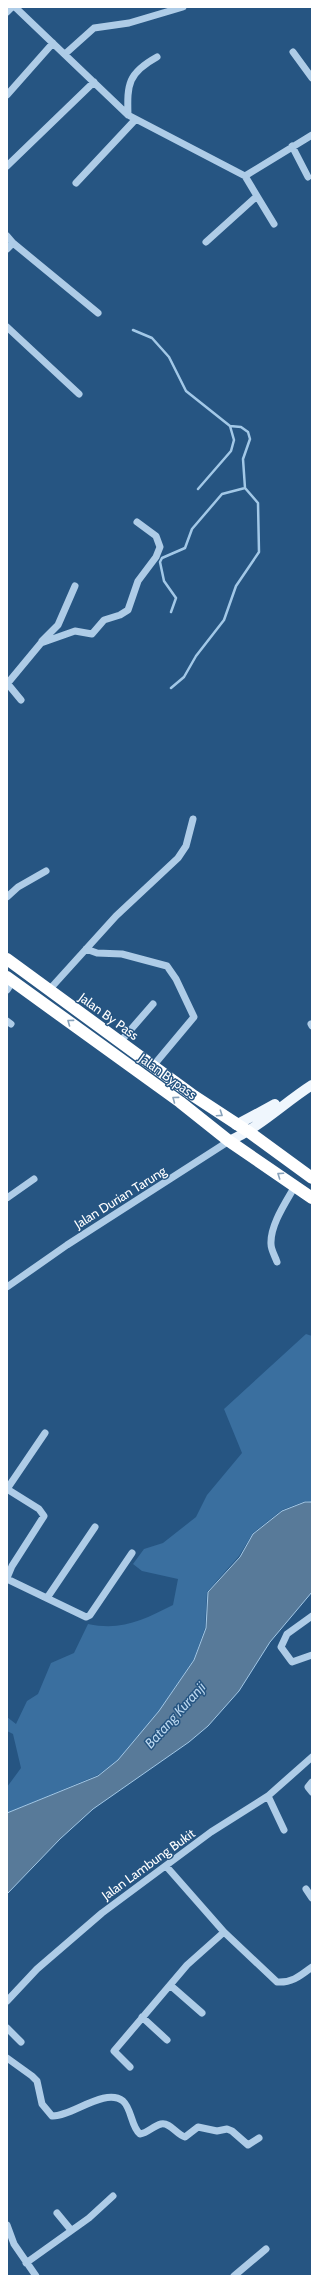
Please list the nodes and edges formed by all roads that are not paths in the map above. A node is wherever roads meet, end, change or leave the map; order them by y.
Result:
1 (12, 7) edge
2 (15, 7) edge
3 (183, 7) edge
4 (7, 12) edge
5 (53, 43) junction
6 (293, 52) dead end
7 (65, 54) junction
8 (157, 57) dead end
9 (312, 78) edge
10 (94, 82) junction
11 (7, 95) edge
12 (128, 115) junction
13 (135, 120) junction
14 (312, 135) edge
15 (292, 146) junction
16 (7, 166) edge
17 (245, 176) junction
18 (308, 177) dead end
19 (76, 183) dead end
20 (257, 196) junction
21 (274, 224) dead end
22 (7, 236) edge
23 (206, 242) dead end
24 (14, 243) junction
25 (7, 249) edge
26 (98, 313) dead end
27 (8, 329) edge
28 (79, 394) dead end
29 (137, 522) dead end
30 (75, 586) dead end
31 (41, 643) junction
32 (7, 683) edge
33 (21, 700) dead end
34 (193, 819) dead end
35 (46, 871) dead end
36 (7, 897) edge
37 (86, 949) junction
38 (7, 959) edge
39 (9, 983) edge
40 (46, 988) junction
41 (36, 998) junction
42 (153, 1004) dead end
43 (120, 1042) junction
44 (153, 1066) junction
45 (312, 1079) edge
46 (312, 1085) edge
47 (236, 1125) junction
48 (249, 1132) junction
49 (229, 1141) junction
50 (310, 1174) edge
51 (34, 1179) dead end
52 (295, 1186) junction
53 (7, 1198) edge
54 (312, 1198) edge
55 (277, 1262) dead end
56 (7, 1287) edge
57 (45, 1433) dead end
58 (95, 1527) dead end
59 (132, 1554) dead end
60 (7, 1579) edge
61 (47, 1598) junction
62 (312, 1616) edge
63 (312, 1655) edge
64 (312, 1758) edge
65 (312, 1782) edge
66 (312, 1792) edge
67 (268, 1796) junction
68 (284, 1830) dead end
69 (166, 1866) junction
70 (306, 1889) dead end
71 (312, 1898) edge
72 (224, 1932) junction
73 (312, 1967) edge
74 (170, 1985) junction
75 (7, 2001) edge
76 (202, 2013) dead end
77 (142, 2017) junction
78 (7, 2028) edge
79 (167, 2040) dead end
80 (21, 2042) dead end
81 (7, 2058) edge
82 (130, 2067) dead end
83 (259, 2138) dead end
84 (113, 2196) dead end
85 (57, 2213) dead end
86 (7, 2225) edge
87 (71, 2230) junction
88 (266, 2249) dead end
89 (26, 2263) junction
90 (36, 2276) edge
91 (234, 2276) edge

1 - 4 street
2 - 5 street
3 - 7 street
5 - 7 street
5 - 11 street
6 - 9 street
7 - 10 street
8 - 12 street
10 - 12 street
10 - 16 street
12 - 13 street
13 - 17 street
13 - 19 street
14 - 15 street
15 - 17 street
15 - 18 street
17 - 20 street
20 - 21 street
20 - 23 street
22 - 24 street
24 - 25 street
24 - 26 street
27 - 28 street
29 - 31 street
30 - 31 street
31 - 32 street
32 - 33 street
34 - 37 street
35 - 36 street
37 - 40 street
37 - 44 street
38 - 40 highway, Jalan By Pass
39 - 41 highway, Jalan Bypass
40 - 41 highway
40 - 43 highway, Jalan By Pass
49 -> 41 highway, Jalan Bypass
42 - 43 street
43 - 44 highway, Jalan By Pass
44 -> 47 highway, Jalan By Pass
45 - 47 main road
46 - 48 main road, Jalan Durian Tarung
47 - 48 highway, Jalan By Pass
48 - 49 main road, Jalan Durian Tarung
48 - 50 highway, Jalan By Pass
52 -> 49 highway, Jalan Bypass
49 - 56 street, Jalan Durian Tarung
51 - 53 street
52 - 54 highway, Jalan Bypass
52 - 55 street
57 - 60 street
58 - 61 street
59 - 61 street
60 - 61 street
62 - 63 street
64 - 67 street, Jalan Lambung Bukit
65 - 66 street
67 - 68 street
67 - 69 street, Jalan Lambung Bukit
69 - 72 street
69 - 75 street, Jalan Lambung Bukit
70 - 71 street
72 - 73 street
72 - 74 street
74 - 76 street
74 - 77 street
77 - 79 street
77 - 82 street
78 - 80 street
81 - 83 street
84 - 87 street
85 - 87 street
86 - 89 street
87 - 89 street
88 - 91 street
89 - 90 street

